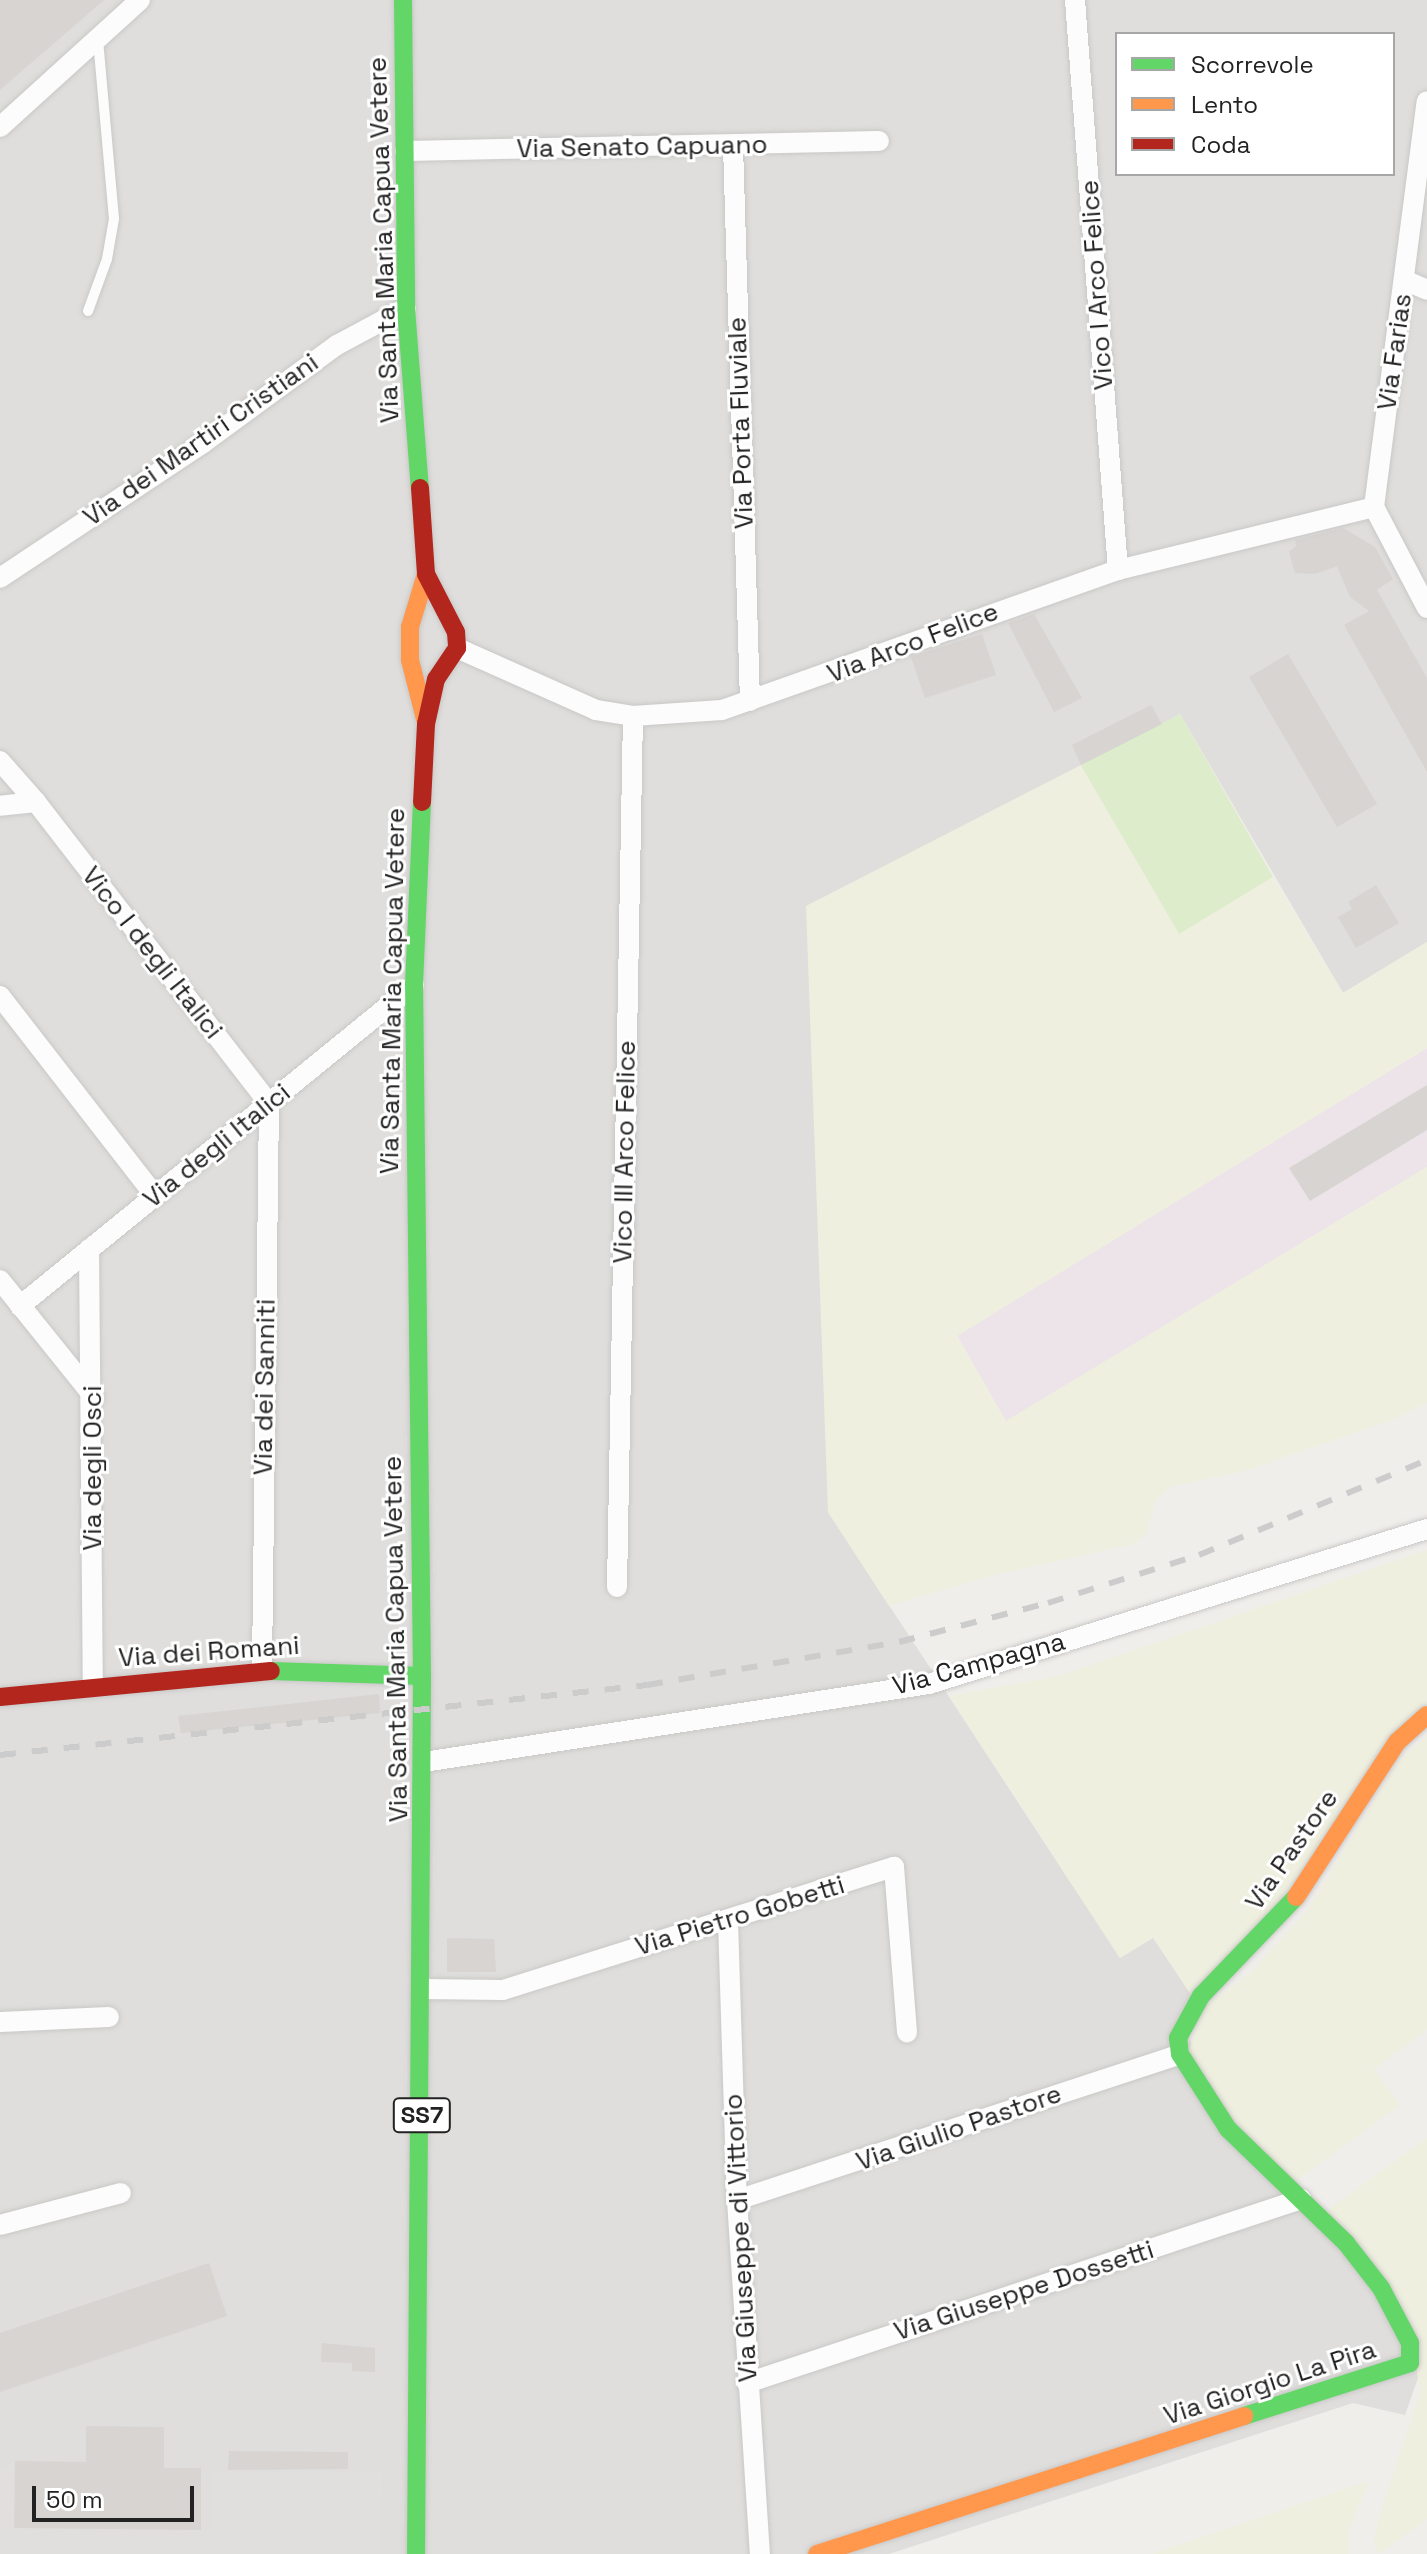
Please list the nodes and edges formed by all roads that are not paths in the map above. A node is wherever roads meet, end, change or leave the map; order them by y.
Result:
1 (140, 0) edge
2 (403, 0) edge
3 (1075, 0) edge
4 (98, 39) junction
5 (1427, 101) edge
6 (0, 127) edge
7 (879, 141) dead end
8 (733, 145) junction
9 (405, 151) junction
10 (1404, 280) junction
11 (1427, 290) edge
12 (406, 308) junction
13 (88, 311) dead end
14 (1374, 507) junction
15 (1118, 570) junction
16 (426, 574) junction
17 (0, 578) edge
18 (1427, 608) edge
19 (457, 648) junction
20 (750, 701) junction
21 (633, 716) junction
22 (426, 724) junction
23 (0, 761) edge
24 (36, 802) junction
25 (0, 806) edge
26 (414, 985) junction
27 (0, 996) edge
28 (269, 1103) junction
29 (155, 1196) junction
30 (89, 1249) junction
31 (0, 1280) edge
32 (20, 1306) junction
33 (94, 1397) junction
34 (1427, 1529) edge
35 (617, 1587) dead end
36 (262, 1671) junction
37 (422, 1676) junction
38 (93, 1686) junction
39 (0, 1697) edge
40 (1427, 1715) edge
41 (424, 1762) junction
42 (728, 1921) junction
43 (423, 1989) junction
44 (109, 2017) dead end
45 (0, 2022) edge
46 (907, 2032) dead end
47 (1180, 2054) junction
48 (121, 2193) dead end
49 (1301, 2199) junction
50 (737, 2200) junction
51 (0, 2225) edge
52 (747, 2383) junction
53 (416, 2554) edge
54 (760, 2554) edge
55 (817, 2554) edge

1 - 4 street
2 - 9 main road, Via Santa Maria Capua Vetere / SS7
3 - 15 street, Vico I Arco Felice
4 - 6 street
4 - 13 lane
5 - 10 street, Via Farias
7 - 8 street, Via Senato Capuano
8 - 9 street, Via Senato Capuano
8 - 20 street, Via Porta Fluviale
9 - 12 main road, Via Santa Maria Capua Vetere / SS7
10 - 11 street
10 - 14 street, Via Farias
12 - 16 main road, Via Santa Maria Capua Vetere / SS7
12 - 17 street, Via dei Martiri Cristiani
14 - 15 street, Via Arco Felice
14 - 18 street
15 - 20 street, Via Arco Felice
16 - 19 main road, SS7
16 - 22 main road, SS7
19 - 21 street, Via Arco Felice
19 - 22 main road, SS7
20 - 21 street, Via Arco Felice
21 - 35 street, Vico III Arco Felice
22 - 26 main road, Via Santa Maria Capua Vetere / SS7
23 - 24 street, Vico I degli Italici
24 - 25 street
24 - 28 street, Vico I degli Italici
26 - 28 street, Via degli Italici
26 - 37 main road, Via Santa Maria Capua Vetere / SS7
27 - 29 street
28 - 29 street, Via degli Italici
28 - 36 street, Via dei Sanniti
29 - 30 street, Via degli Italici
30 - 32 street, Via degli Italici
30 - 33 street, Via degli Osci
31 - 32 street
32 - 33 street
33 - 38 street, Via degli Osci
34 - 41 street, Via Campagna
36 - 37 main road, Via dei Romani
36 - 38 main road, Via dei Romani
37 - 41 main road, Via Santa Maria Capua Vetere / SS7
38 - 39 main road, Via dei Romani
40 - 47 main road, Via Pastore
41 - 43 main road, Via Santa Maria Capua Vetere / SS7
42 - 43 street, Via Pietro Gobetti
42 - 46 street, Via Pietro Gobetti
42 - 50 street, Via Giuseppe di Vittorio
43 - 53 main road, Via Santa Maria Capua Vetere / SS7
44 - 45 street
47 - 49 main road, Via Giorgio La Pira
47 - 50 street, Via Giulio Pastore
48 - 51 street
49 - 52 street, Via Giuseppe Dossetti
49 - 55 main road, Via Giorgio La Pira
50 - 52 street, Via Giuseppe di Vittorio
52 - 54 street, Via Giuseppe di Vittorio

